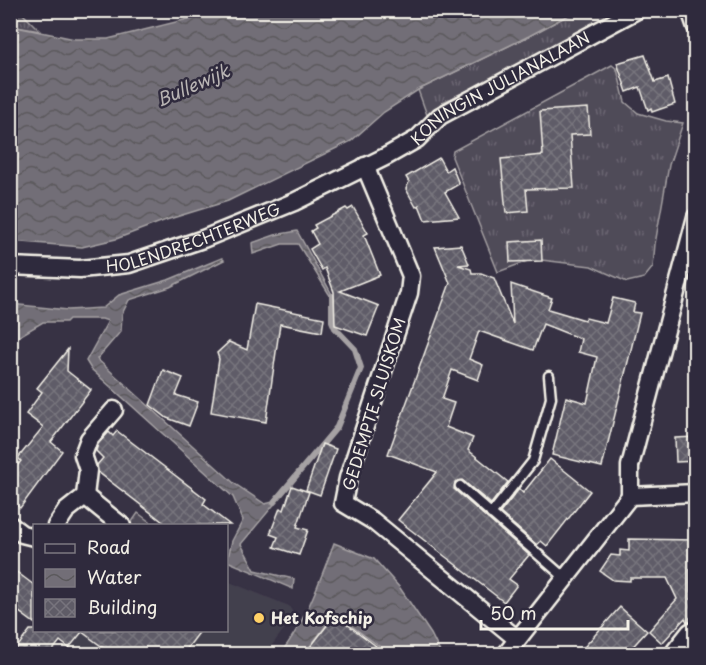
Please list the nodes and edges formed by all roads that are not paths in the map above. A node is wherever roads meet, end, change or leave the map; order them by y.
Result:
1 (638, 10) edge
2 (690, 10) edge
3 (696, 27) edge
4 (365, 166) junction
5 (696, 216) edge
6 (10, 266) edge
7 (549, 376) dead end
8 (114, 410) dead end
9 (459, 486) dead end
10 (696, 493) edge
11 (85, 496) junction
12 (630, 496) junction
13 (491, 514) junction
14 (57, 524) edge
15 (121, 524) edge
16 (10, 525) edge
17 (33, 537) edge
18 (566, 578) junction
19 (696, 633) edge
20 (517, 639) junction
21 (675, 651) dead end
22 (506, 654) edge

1 - 4 street, KONINGIN JULIANALAAN
2 - 3 street
4 - 6 street, HOLENDRECHTERWEG
4 - 20 street, GEDEMPTE SLUISKOM
5 - 12 street
7 - 13 lane
8 - 11 street
9 - 13 lane
10 - 12 street
11 - 14 street
11 - 15 street
12 - 18 street
13 - 18 lane
16 - 17 street
18 - 20 street
19 - 21 street
20 - 22 street

